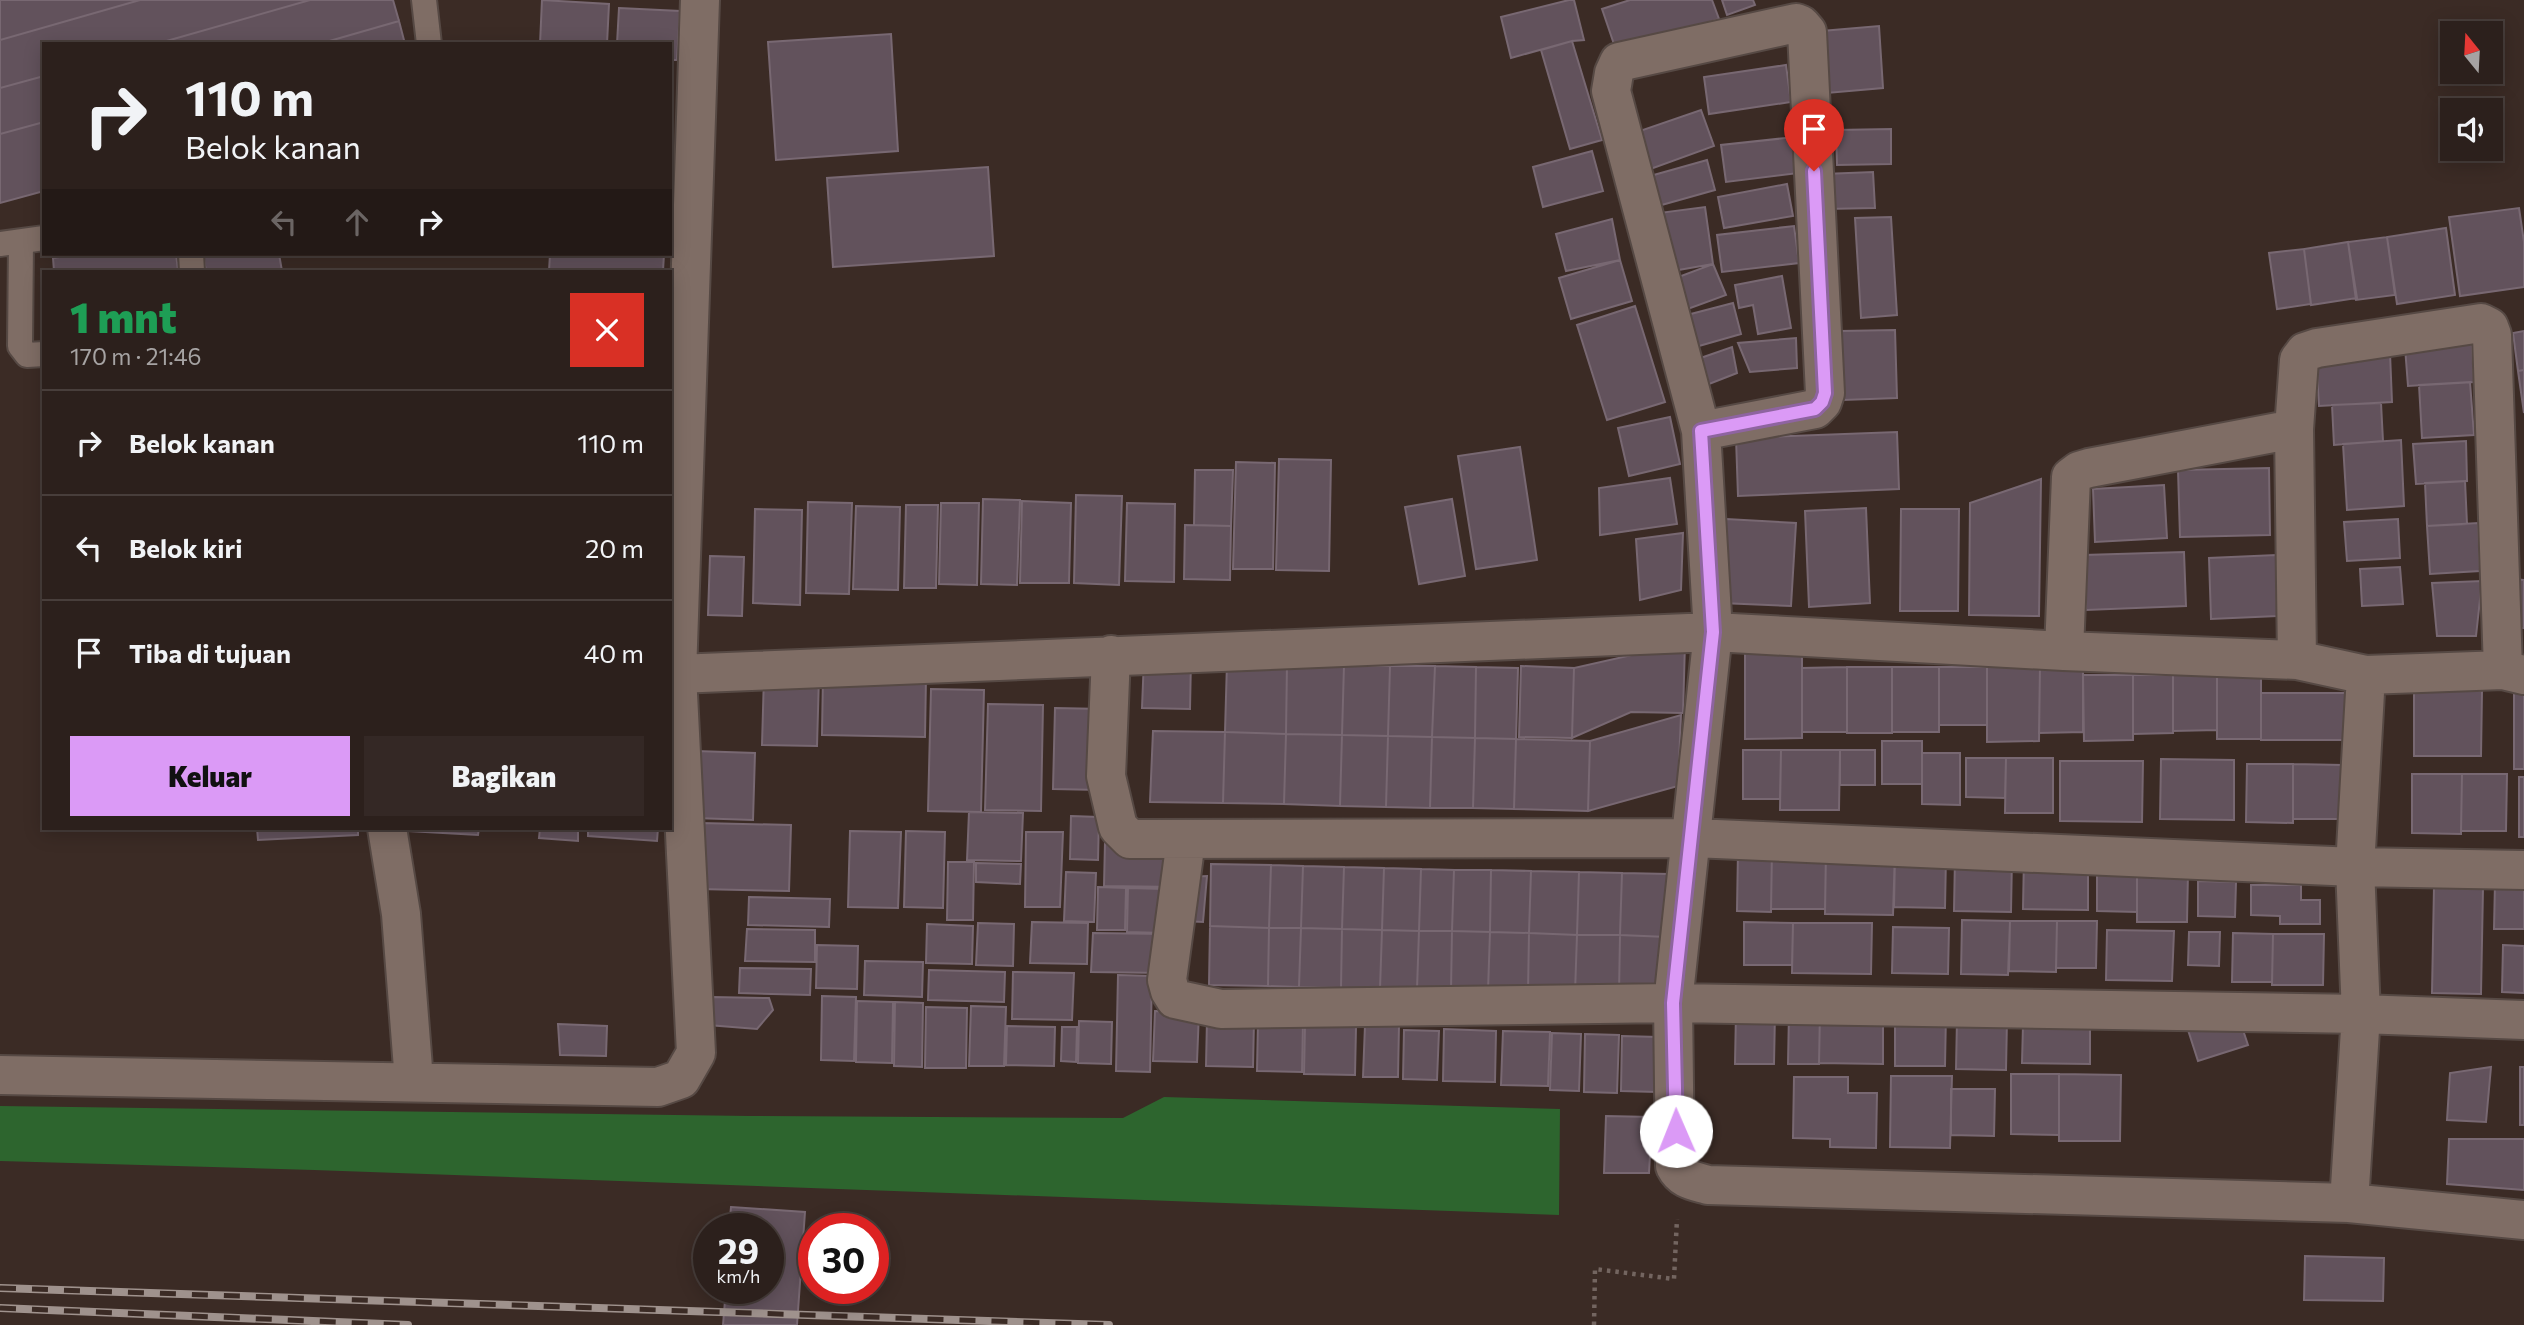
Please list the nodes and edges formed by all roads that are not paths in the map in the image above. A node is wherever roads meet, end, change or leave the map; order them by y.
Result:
1 (424, 0) edge
2 (700, 0) edge
3 (429, 42) edge
4 (22, 241) edge
5 (42, 354) edge
6 (2294, 429) junction
7 (1701, 431) junction
8 (1713, 632) junction
9 (2064, 651) junction
10 (1111, 655) junction
11 (2297, 660) junction
12 (2513, 672) edge
13 (677, 674) junction
14 (2366, 675) junction
15 (676, 753) edge
16 (387, 830) edge
17 (1693, 838) junction
18 (1186, 840) junction
19 (2355, 867) junction
20 (2524, 870) edge
21 (1673, 1003) junction
22 (2361, 1014) junction
23 (2524, 1020) edge
24 (0, 1075) edge
25 (414, 1081) junction
26 (2349, 1203) junction
27 (2524, 1220) edge

1 - 3 lane
2 - 13 street
4 - 5 lane
6 - 9 street
6 - 11 street
6 - 12 street
7 - 7 street
7 - 8 street
8 - 9 street
8 - 10 street
8 - 17 street
9 - 11 street
10 - 13 street
10 - 18 street
11 - 14 street
12 - 14 street
13 - 15 street
14 - 19 street
15 - 25 street
16 - 25 street
17 - 18 street
17 - 19 street
17 - 21 street
18 - 21 street
19 - 20 street
19 - 22 street
21 - 22 street
21 - 26 street
22 - 23 street
22 - 26 street
24 - 25 street
26 - 27 street

